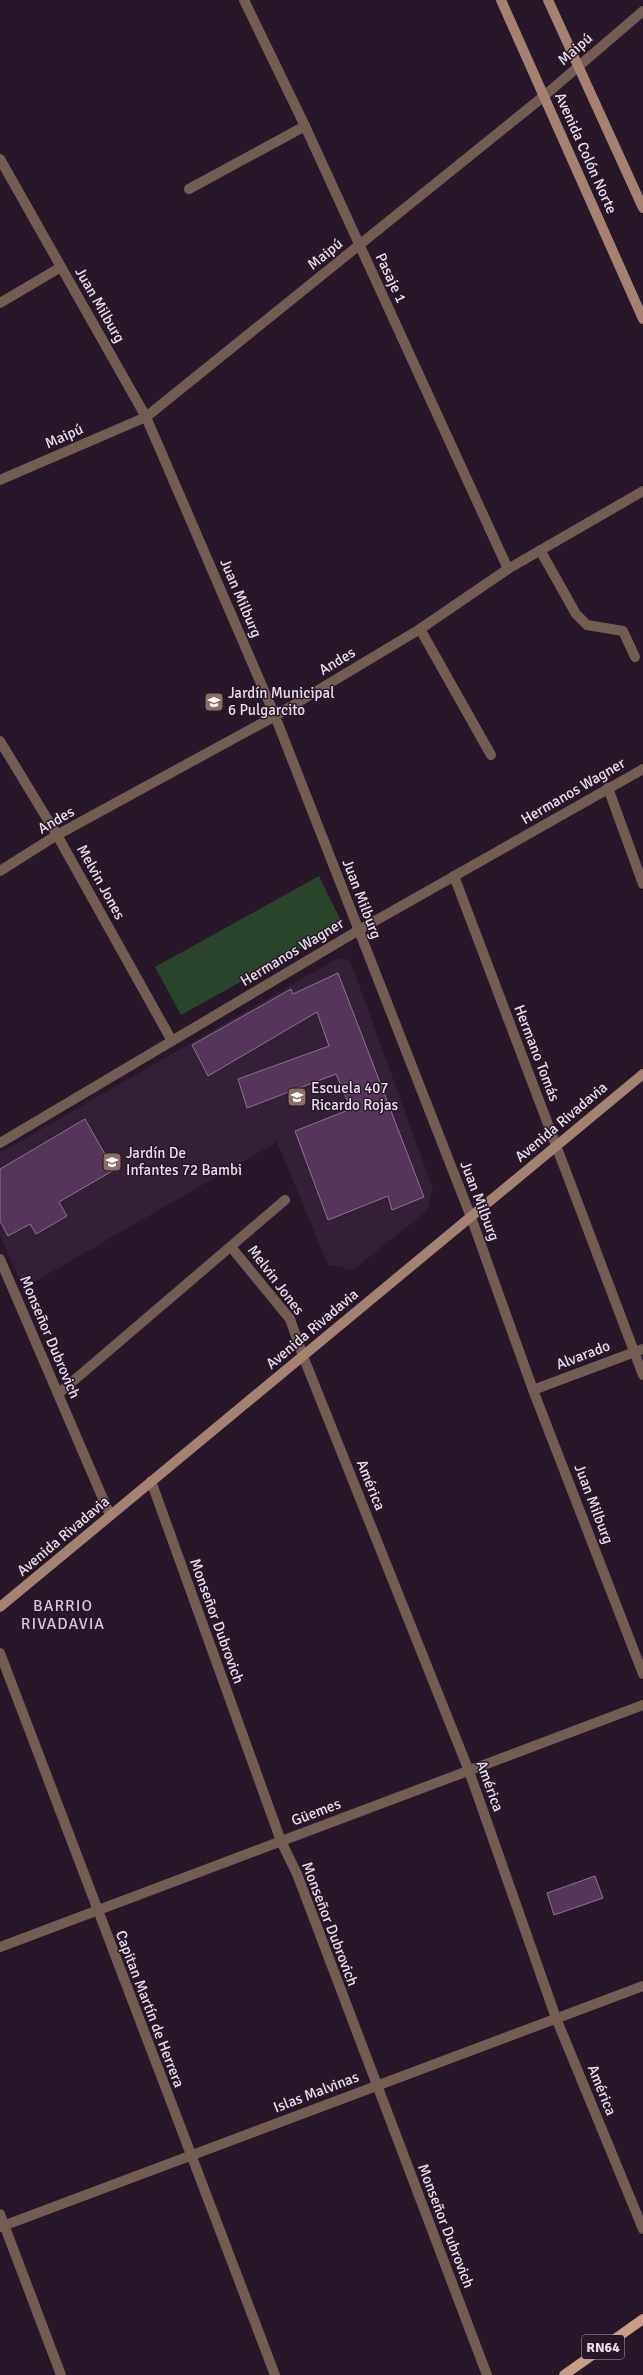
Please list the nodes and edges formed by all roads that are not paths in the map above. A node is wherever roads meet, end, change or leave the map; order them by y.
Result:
1 (244, 0) edge
2 (501, 0) edge
3 (548, 0) edge
4 (643, 11) edge
5 (578, 65) junction
6 (544, 96) junction
7 (306, 126) junction
8 (0, 159) edge
9 (189, 189) dead end
10 (643, 208) edge
11 (360, 246) junction
12 (61, 267) junction
13 (0, 303) edge
14 (643, 319) edge
15 (146, 417) junction
16 (0, 480) edge
17 (643, 491) edge
18 (540, 550) junction
19 (508, 569) junction
20 (420, 629) junction
21 (635, 657) dead end
22 (275, 716) junction
23 (0, 741) edge
24 (491, 755) dead end
25 (643, 769) edge
26 (608, 788) junction
27 (57, 835) junction
28 (0, 871) edge
29 (454, 876) junction
30 (643, 884) edge
31 (359, 930) junction
32 (172, 1041) junction
33 (643, 1074) edge
34 (0, 1143) edge
35 (556, 1145) junction
36 (285, 1200) dead end
37 (471, 1217) junction
38 (231, 1247) junction
39 (0, 1258) edge
40 (639, 1350) edge
41 (303, 1356) junction
42 (643, 1375) edge
43 (534, 1390) junction
44 (58, 1394) junction
45 (152, 1481) junction
46 (110, 1515) junction
47 (0, 1607) edge
48 (0, 1653) edge
49 (643, 1674) edge
50 (643, 1705) edge
51 (469, 1770) junction
52 (281, 1842) junction
53 (97, 1911) junction
54 (0, 1947) edge
55 (643, 1986) edge
56 (556, 2018) junction
57 (376, 2085) junction
58 (190, 2155) junction
59 (0, 2214) edge
60 (2, 2226) edge
61 (643, 2230) edge
62 (643, 2319) edge
63 (61, 2375) edge
64 (275, 2375) edge
65 (487, 2375) edge
66 (564, 2375) edge

1 - 7 street, Pasaje 1
2 - 6 main road, Avenida Colón Norte
3 - 5 main road, Avenida Colón Norte
4 - 5 street, Maipú
5 - 6 street, Maipú
5 - 10 main road, Avenida Colón Norte
6 - 11 street, Maipú
6 - 14 main road, Avenida Colón Norte
7 - 9 street
7 - 11 street, Pasaje 1
8 - 12 street, Juan Milburg
11 - 15 street, Maipú
11 - 19 street, Pasaje 1
12 - 13 street
12 - 15 street, Juan Milburg
15 - 16 street, Maipú
15 - 22 street, Juan Milburg
17 - 18 street, Andes
18 - 19 street, Andes
18 - 21 street
19 - 20 street, Andes
20 - 22 street, Andes
20 - 24 street
22 - 27 street, Andes
22 - 31 street, Juan Milburg
23 - 27 street, Melvin Jones
25 - 26 street, Hermanos Wagner
26 - 29 street, Hermanos Wagner
26 - 30 street
27 - 28 street, Andes
27 - 32 street, Melvin Jones
29 - 31 street, Hermanos Wagner
29 - 35 street, Hermano Tomás
31 - 32 street, Hermanos Wagner
31 - 37 street, Juan Milburg
32 - 34 street, Hermanos Wagner
33 - 35 main road, Avenida Rivadavia
35 - 37 main road, Avenida Rivadavia
35 - 40 street, Hermano Tomás
36 - 38 street
37 - 41 main road, Avenida Rivadavia
37 - 43 street, Juan Milburg
38 - 41 street, Melvin Jones
38 - 44 street
39 - 44 street, Monseñor Dubrovich
40 - 42 street, Hermano Tomás
40 - 43 street, Alvarado
41 - 45 main road, Avenida Rivadavia
41 - 51 street, América
43 - 49 street, Juan Milburg
44 - 46 street, Monseñor Dubrovich
45 - 46 main road, Avenida Rivadavia
45 - 52 street, Monseñor Dubrovich
46 - 47 main road, Avenida Rivadavia
48 - 53 street, Capitan Martín de Herrera
50 - 51 street, Güemes
51 - 52 street, Güemes
51 - 56 street, América
52 - 53 street, Güemes
52 - 57 street, Monseñor Dubrovich
53 - 54 street, Güemes
53 - 58 street, Capitan Martín de Herrera
55 - 56 street, Islas Malvinas
56 - 57 street, Islas Malvinas
56 - 61 street, América
57 - 58 street, Islas Malvinas
57 - 65 street, Monseñor Dubrovich
58 - 60 street, Islas Malvinas
58 - 64 street, Capitan Martín de Herrera
59 - 60 street
60 - 63 street
62 - 66 main road, RN64

